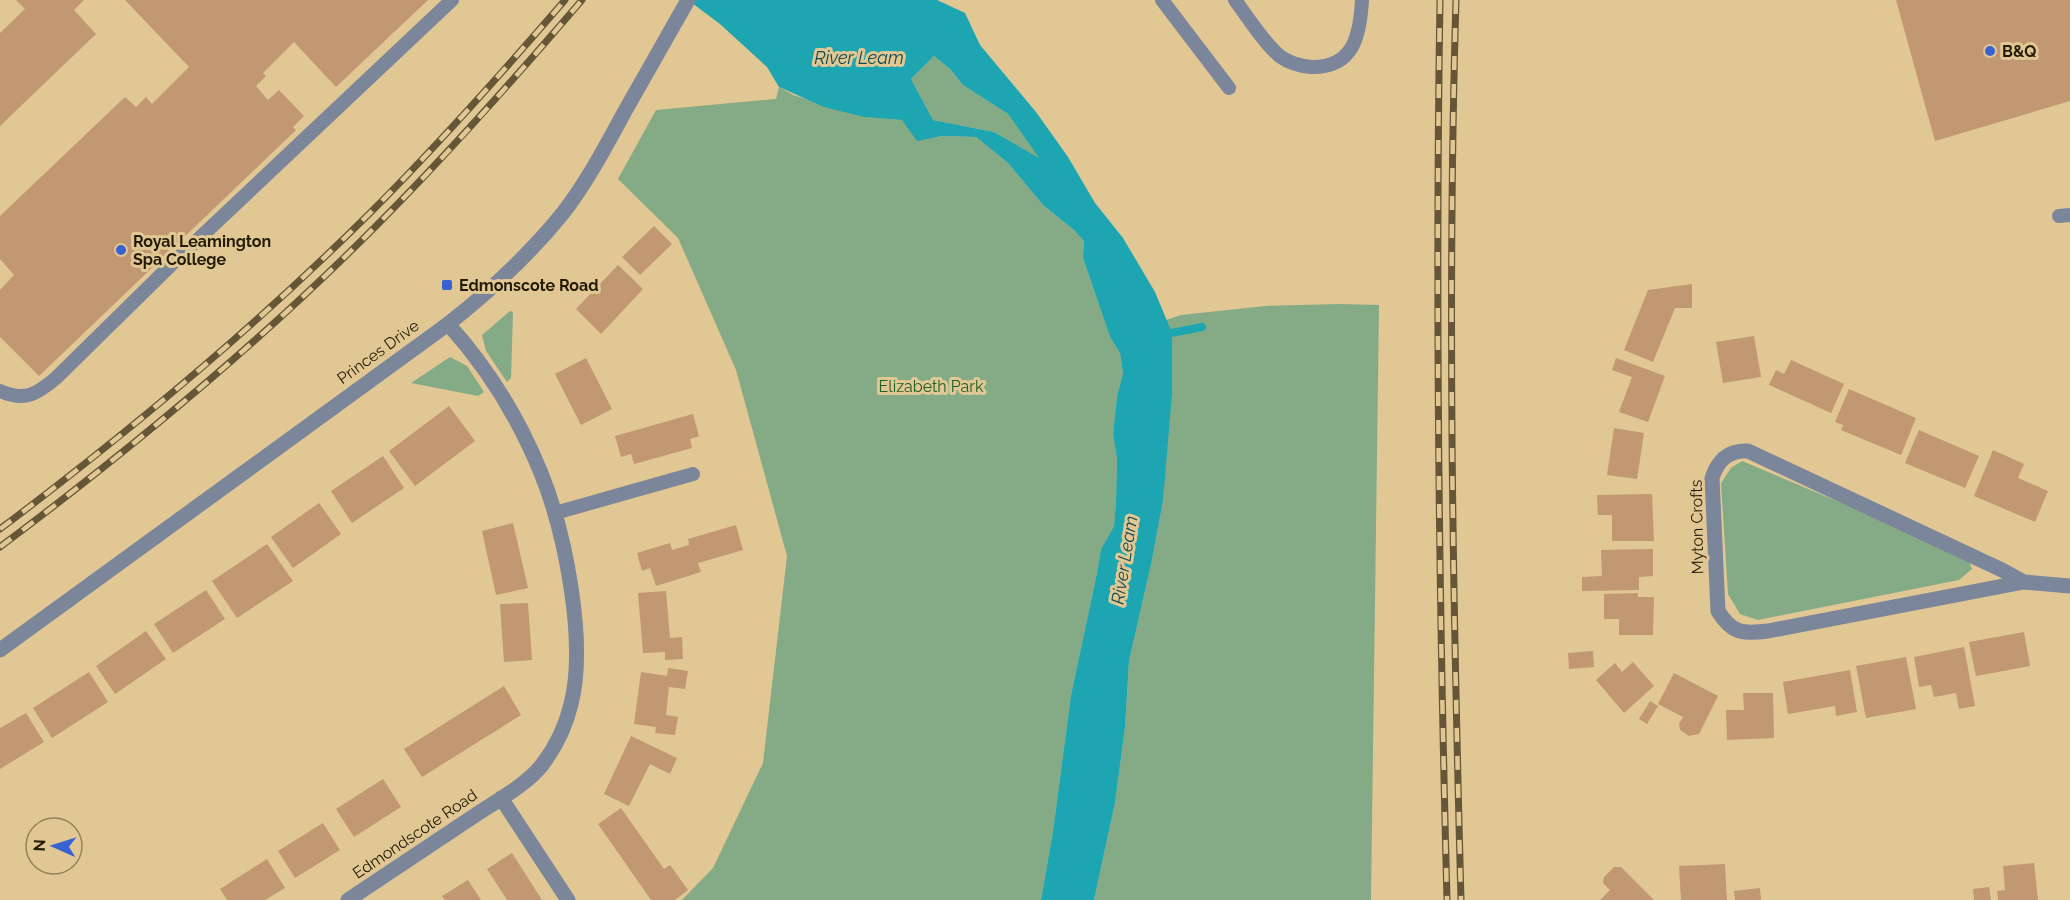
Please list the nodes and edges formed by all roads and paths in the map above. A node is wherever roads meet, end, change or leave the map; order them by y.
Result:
1 (452, 0) edge
2 (688, 0) edge
3 (1162, 0) edge
4 (1235, 0) edge
5 (1362, 0) edge
6 (1229, 88) dead end
7 (448, 324) junction
8 (0, 391) edge
9 (693, 474) dead end
10 (555, 513) junction
11 (2024, 582) junction
12 (2070, 586) edge
13 (0, 650) edge
14 (501, 798) junction
15 (348, 900) edge
16 (568, 900) edge

1 - 8 lane
2 - 7 street, Princes Drive
3 - 6 lane
4 - 5 lane
7 - 10 street, Edmondscote Road
7 - 13 street, Princes Drive
9 - 10 lane
10 - 14 street, Edmondscote Road
11 - 11 street, Myton Crofts
11 - 12 street, Myton Crofts
14 - 15 street, Edmondscote Road
14 - 16 street, Edmondscote Road

